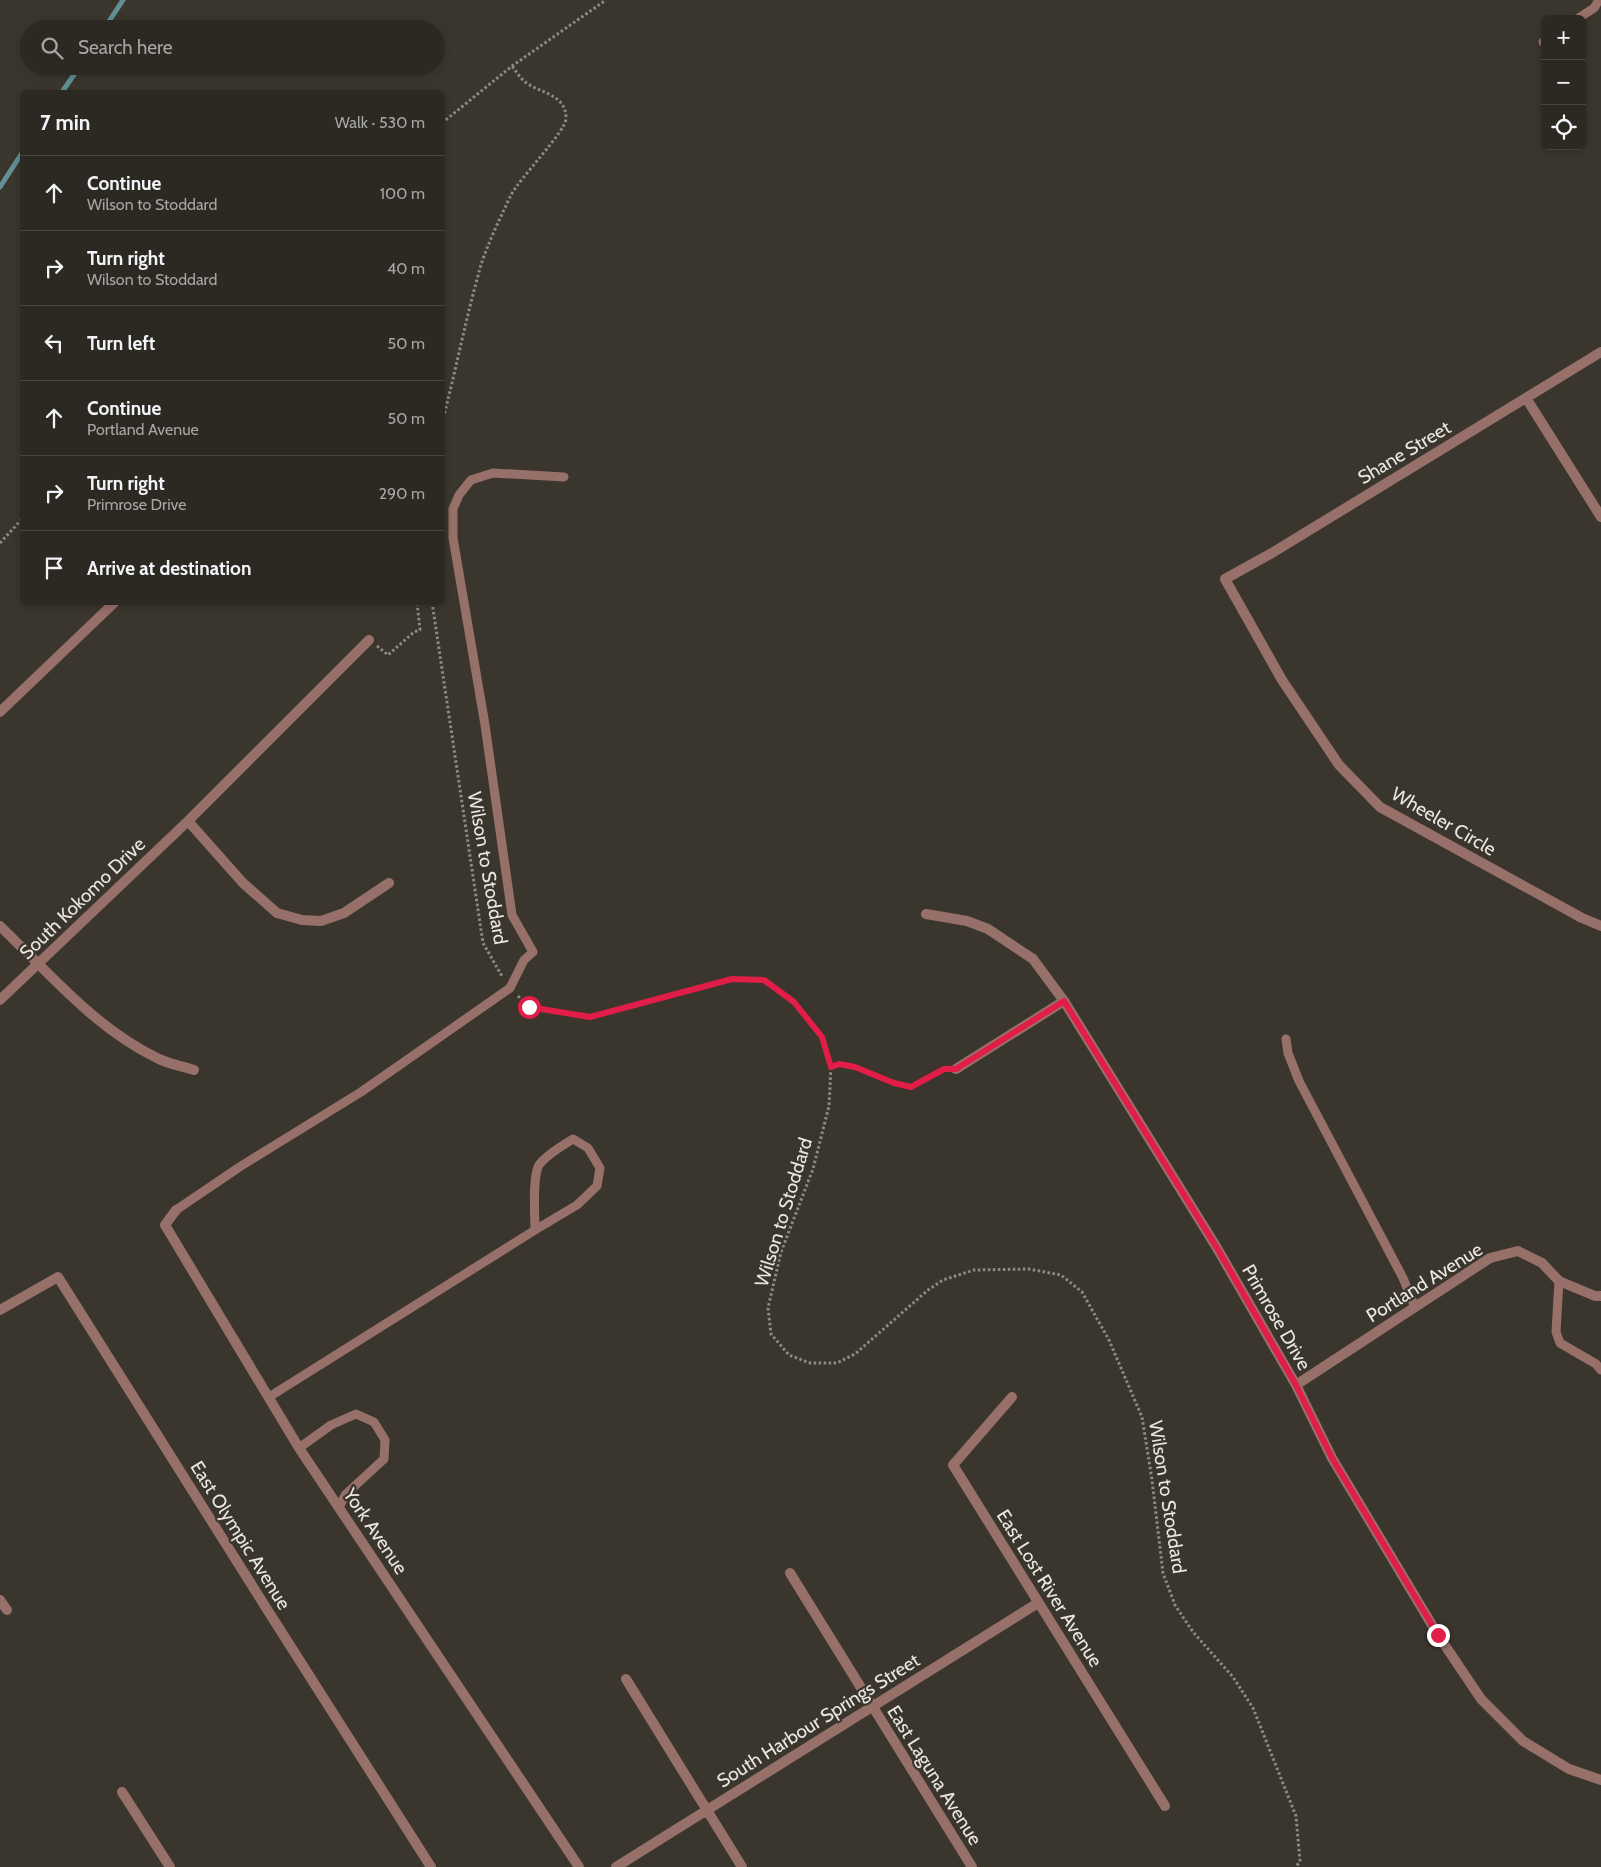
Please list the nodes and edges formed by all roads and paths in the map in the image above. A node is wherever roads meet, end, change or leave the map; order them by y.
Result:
1 (606, 0) edge
2 (1599, 0) edge
3 (1583, 15) edge
4 (512, 66) junction
5 (445, 121) edge
6 (1601, 352) edge
7 (1526, 398) junction
8 (445, 411) edge
9 (564, 477) dead end
10 (1601, 517) edge
11 (20, 521) edge
12 (0, 544) edge
13 (1225, 579) joint
14 (112, 605) edge
15 (417, 605) edge
16 (432, 605) edge
17 (369, 640) joint
18 (0, 712) edge
19 (188, 821) junction
20 (389, 883) dead end
21 (926, 914) dead end
22 (0, 926) edge
23 (1601, 926) edge
24 (39, 964) junction
25 (510, 988) junction
26 (0, 1000) edge
27 (1064, 1001) junction
28 (1286, 1039) dead end
29 (831, 1067) junction
30 (956, 1069) joint
31 (194, 1070) dead end
32 (176, 1210) joint
33 (535, 1230) junction
34 (1559, 1281) junction
35 (1601, 1296) edge
36 (1415, 1307) junction
37 (0, 1310) edge
38 (1601, 1370) edge
39 (1296, 1385) junction
40 (269, 1397) junction
41 (1012, 1397) dead end
42 (299, 1448) junction
43 (339, 1507) junction
44 (790, 1573) dead end
45 (0, 1600) edge
46 (1038, 1603) junction
47 (7, 1610) dead end
48 (626, 1679) dead end
49 (873, 1706) junction
50 (1601, 1780) edge
51 (122, 1792) dead end
52 (1165, 1806) dead end
53 (708, 1810) junction
54 (170, 1867) edge
55 (431, 1867) edge
56 (579, 1867) edge
57 (616, 1867) edge
58 (742, 1867) edge
59 (972, 1867) edge
60 (1296, 1867) edge

1 - 4 path
2 - 3 lane
4 - 5 path
4 - 8 path
6 - 7 street, Shane Street
7 - 10 street
7 - 13 street, Shane Street
9 - 25 lane
11 - 12 path
13 - 23 street, Wheeler Circle
14 - 18 street
15 - 17 path
16 - 25 path, Wilson to Stoddard
17 - 19 street, South Kokomo Drive
19 - 20 street
19 - 24 street, South Kokomo Drive
21 - 27 street, Primrose Drive
22 - 24 street
24 - 26 street, South Kokomo Drive
24 - 31 street
25 - 29 path, Wilson to Stoddard
25 - 32 lane
27 - 30 street
27 - 39 street, Primrose Drive
28 - 36 lane
29 - 30 path
29 - 60 path, Wilson to Stoddard
32 - 40 street, York Avenue
33 - 33 lane
33 - 40 lane
34 - 35 street, Portland Avenue
34 - 36 street, Portland Avenue
34 - 38 lane
36 - 39 street, Portland Avenue
37 - 55 street, East Olympic Avenue
39 - 50 street, Primrose Drive
40 - 42 street, York Avenue
41 - 46 street, East Lost River Avenue
42 - 43 street, York Avenue
42 - 43 lane
43 - 56 street, York Avenue
44 - 49 street, East Laguna Avenue
45 - 47 street
46 - 49 street, South Harbour Springs Street
46 - 52 street, East Lost River Avenue
48 - 53 street
49 - 53 street, South Harbour Springs Street
49 - 59 street, East Laguna Avenue
51 - 54 street
53 - 57 street, South Harbour Springs Street
53 - 58 street

